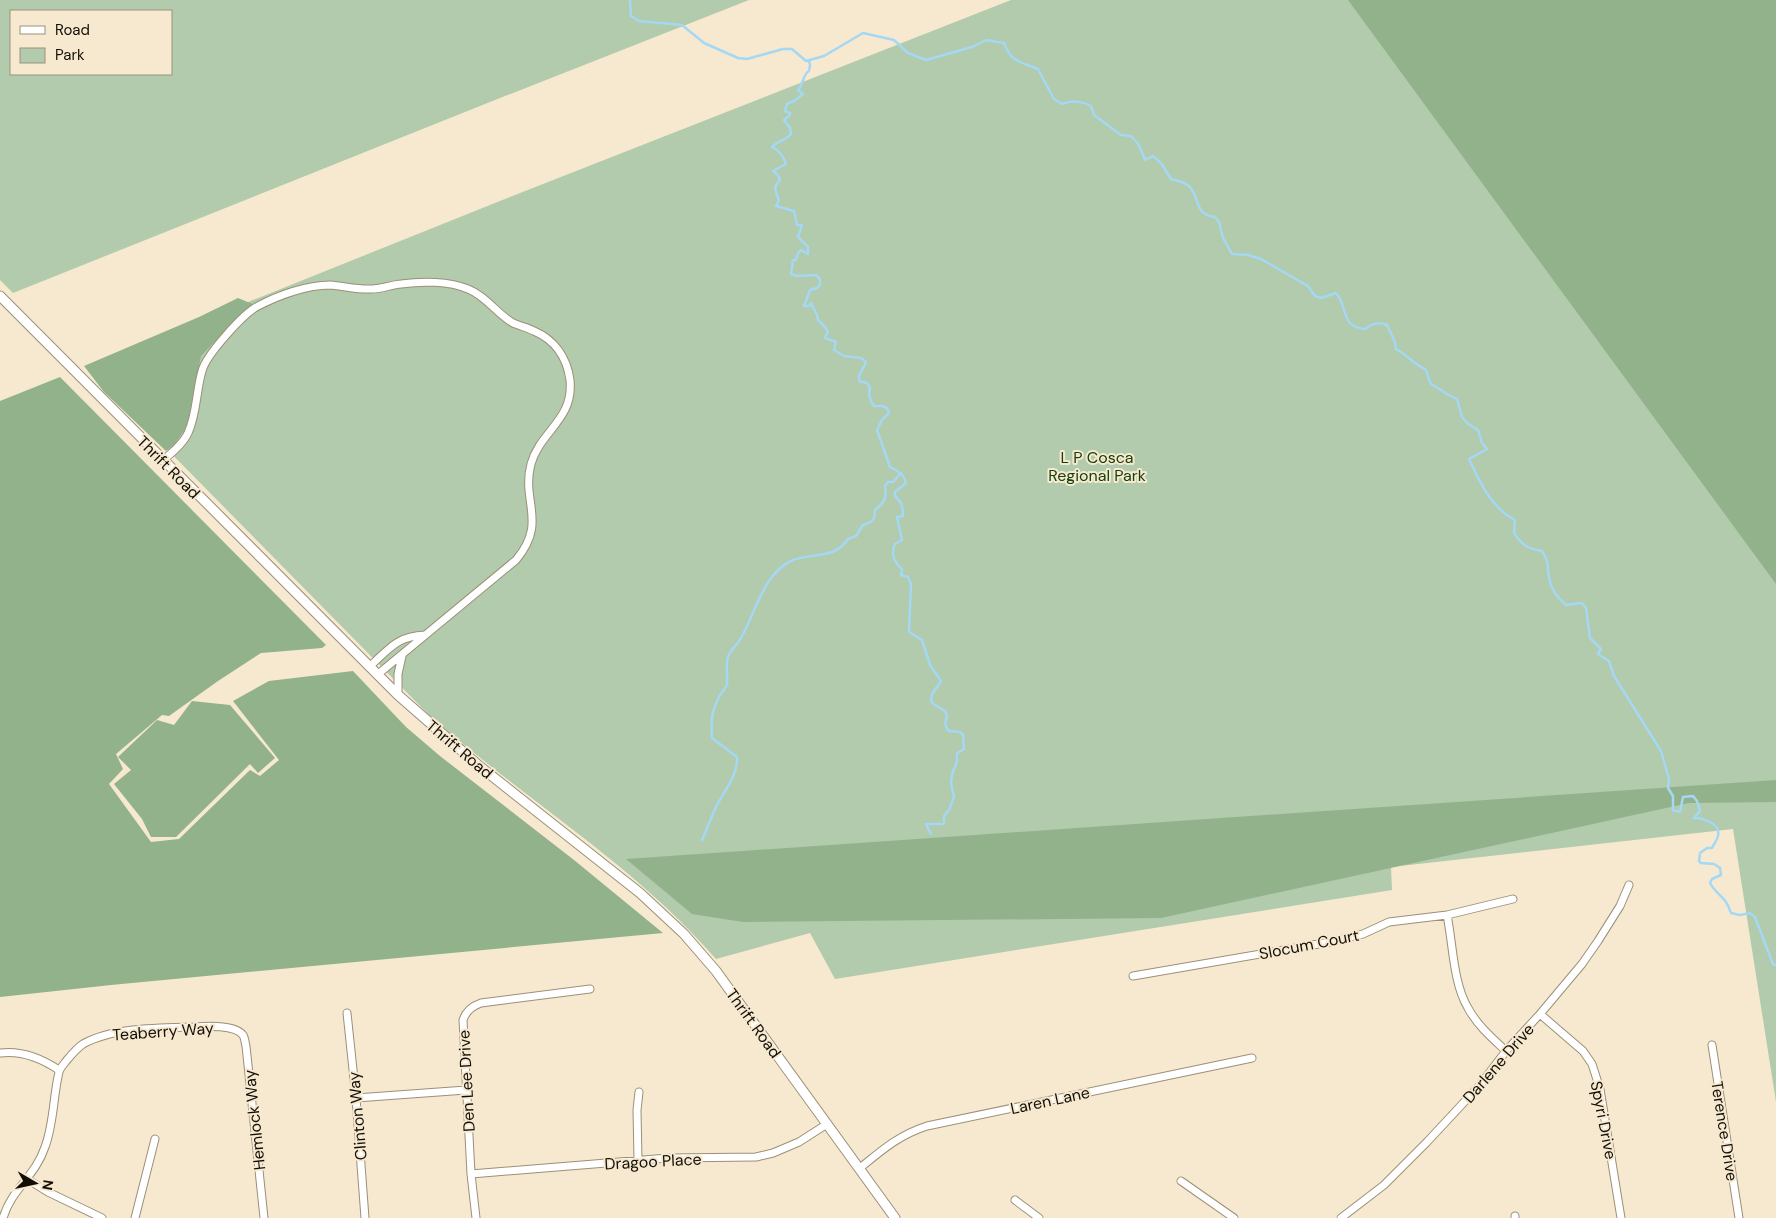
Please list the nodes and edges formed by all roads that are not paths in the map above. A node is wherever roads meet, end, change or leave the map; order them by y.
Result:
1 (0, 296) edge
2 (163, 460) junction
3 (426, 635) junction
4 (403, 654) junction
5 (369, 667) junction
6 (377, 675) junction
7 (398, 695) junction
8 (1629, 885) dead end
9 (1513, 899) dead end
10 (1446, 914) junction
11 (1133, 976) dead end
12 (590, 989) dead end
13 (347, 1014) dead end
14 (1540, 1014) junction
15 (231, 1029) joint
16 (1712, 1045) dead end
17 (1506, 1051) junction
18 (0, 1053) edge
19 (1252, 1058) dead end
20 (59, 1070) junction
21 (466, 1090) junction
22 (639, 1092) dead end
23 (356, 1098) junction
24 (827, 1124) junction
25 (155, 1138) dead end
26 (638, 1160) junction
27 (860, 1168) junction
28 (472, 1174) junction
29 (27, 1179) junction
30 (1181, 1181) dead end
31 (1015, 1200) dead end
32 (3, 1218) edge
33 (102, 1218) edge
34 (134, 1218) edge
35 (264, 1218) edge
36 (365, 1218) edge
37 (476, 1218) edge
38 (895, 1218) edge
39 (1039, 1218) edge
40 (1234, 1218) edge
41 (1341, 1218) edge
42 (1621, 1218) edge
43 (1739, 1218) edge

1 - 2 street, Thrift Road
2 - 3 street
2 - 5 street, Thrift Road
3 - 4 street
3 - 5 street
4 - 6 street
4 - 7 street
5 - 6 street, Thrift Road
6 - 7 street, Thrift Road
7 - 24 street, Thrift Road
8 - 14 street, Darlene Drive
9 - 10 street, Slocum Court
10 - 11 street, Slocum Court
10 - 17 street
12 - 21 street, Den Lee Drive
13 - 23 street, Clinton Way
14 - 17 street, Darlene Drive
14 - 42 street, Spyri Drive
15 - 20 street, Teaberry Way
15 - 35 street, Hemlock Way
16 - 43 street, Terence Drive
17 - 41 street, Darlene Drive
18 - 20 street
19 - 27 street, Laren Lane
20 - 29 street
21 - 23 street
21 - 28 street, Den Lee Drive
22 - 26 street
23 - 36 street, Clinton Way
24 - 26 street, Dragoo Place
24 - 27 street, Thrift Road
25 - 34 street
26 - 28 street, Dragoo Place
27 - 38 street, Thrift Road
28 - 37 street, Den Lee Drive
29 - 32 street
29 - 33 street
30 - 40 street
31 - 39 street

